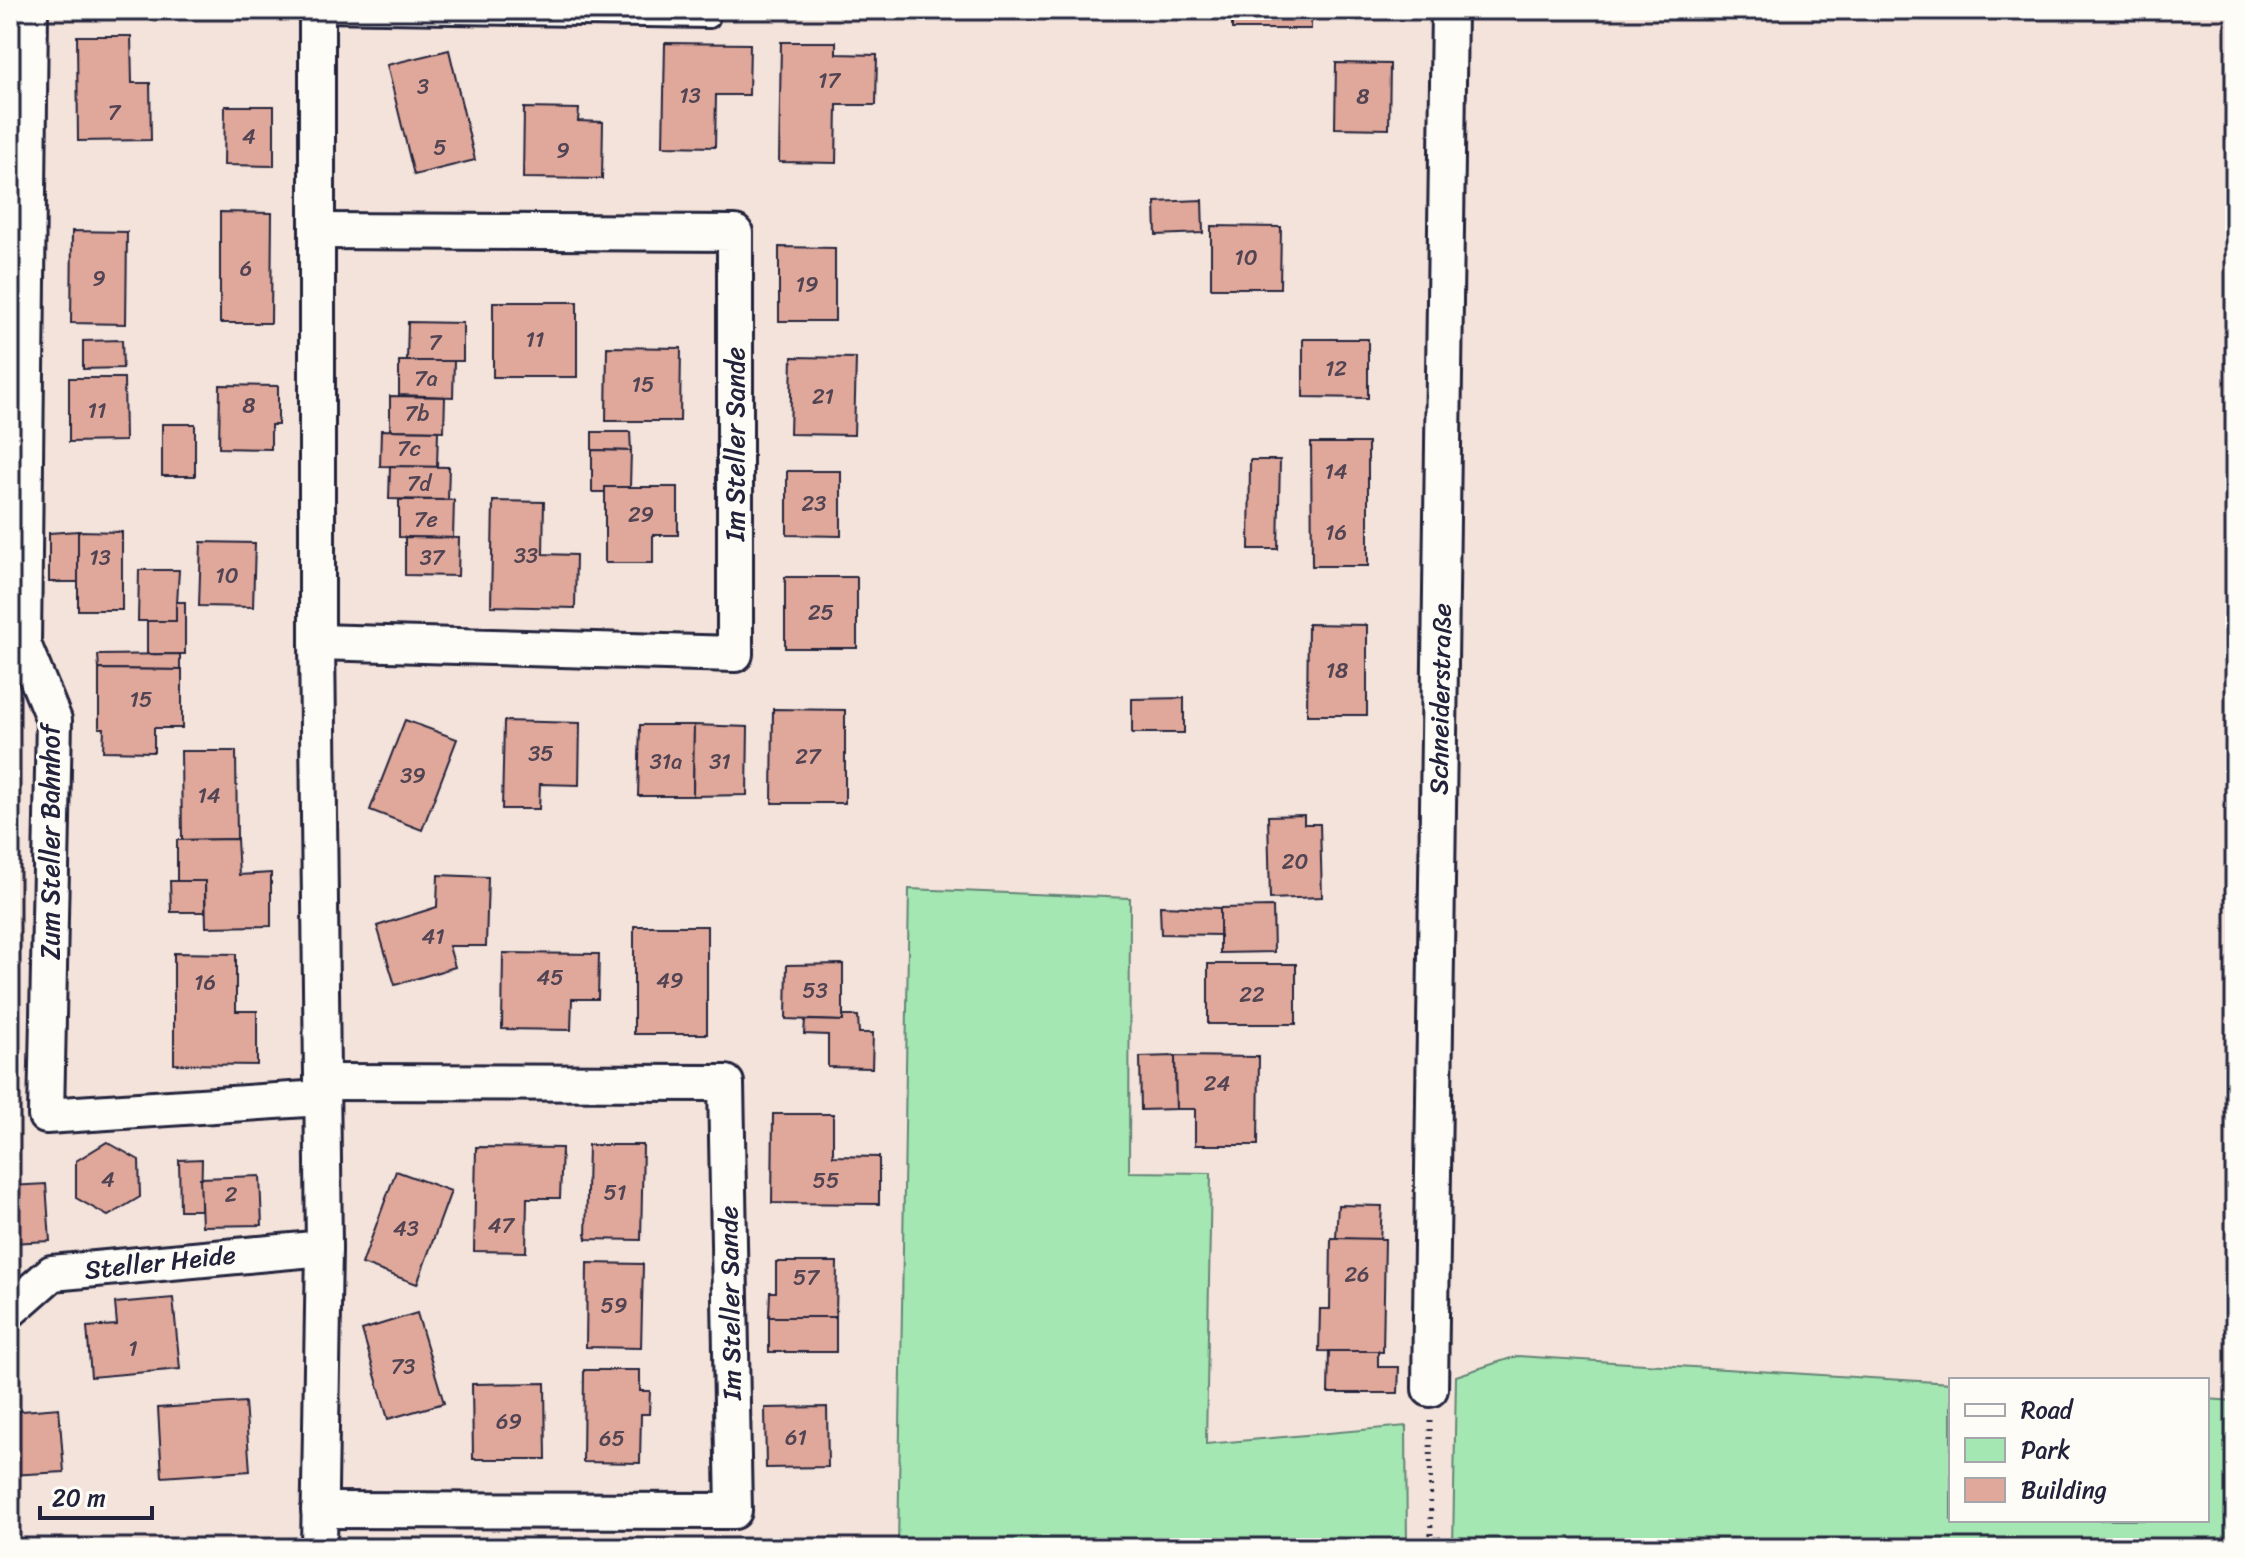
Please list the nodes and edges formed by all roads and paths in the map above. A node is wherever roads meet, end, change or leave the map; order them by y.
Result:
1 (30, 10) edge
2 (1449, 10) edge
3 (317, 12) edge
4 (710, 19) dead end
5 (318, 231) junction
6 (317, 642) junction
7 (322, 1090) junction
8 (324, 1248) junction
9 (10, 1310) edge
10 (1430, 1389) joint
11 (319, 1510) junction
12 (319, 1548) edge
13 (1431, 1548) edge

1 - 7 street, Zum Steller Bahnhof
2 - 10 street, Schneiderstraße
3 - 4 lane
3 - 5 street
5 - 6 street
5 - 6 street, Im Steller Sande
6 - 7 street
7 - 8 street
7 - 11 street, Im Steller Sande
8 - 9 street, Steller Heide
8 - 11 street
10 - 13 path
11 - 12 street

